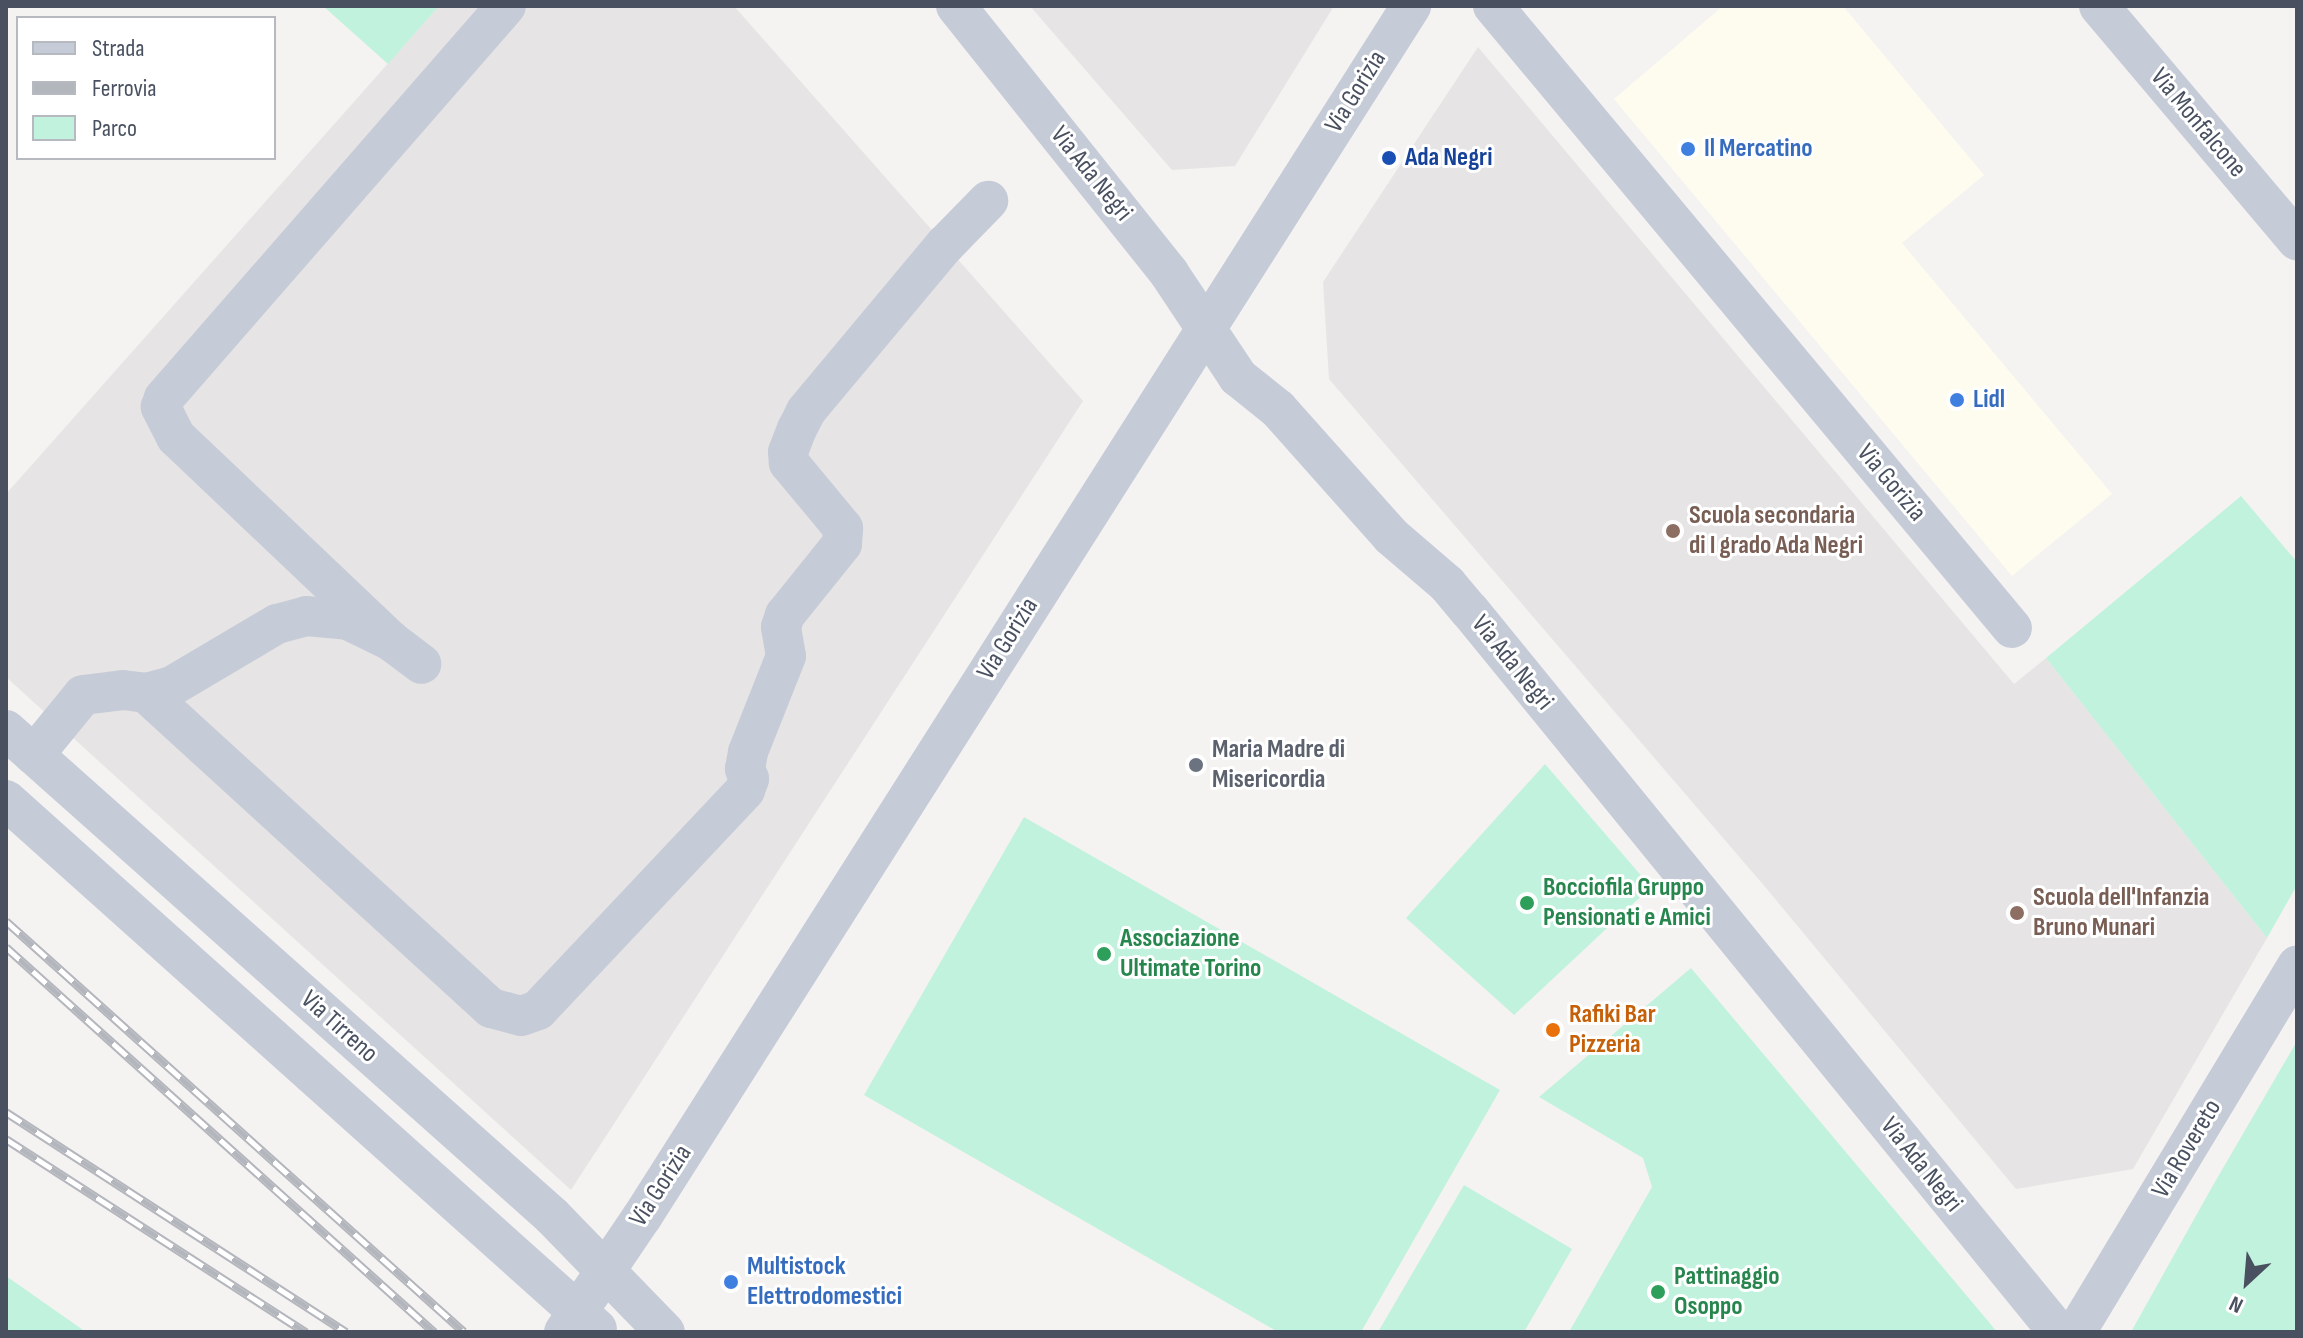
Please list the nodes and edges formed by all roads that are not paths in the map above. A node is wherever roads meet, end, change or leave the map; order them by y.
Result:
1 (506, 6) edge
2 (956, 6) edge
3 (1411, 6) edge
4 (1493, 6) edge
5 (2099, 6) edge
6 (2134, 22) edge
7 (988, 201) dead end
8 (2297, 240) edge
9 (1207, 328) junction
10 (2012, 628) dead end
11 (146, 693) junction
12 (20, 743) edge
13 (6, 800) edge
14 (2297, 965) edge
15 (605, 1272) junction
16 (581, 1326) edge
17 (665, 1332) edge
18 (2058, 1332) edge
19 (2076, 1332) edge

1 - 11 street
2 - 9 street, Via Ada Negri
3 - 9 street, Via Gorizia
4 - 10 street, Via Gorizia
5 - 6 street, Via Monfalcone
6 - 8 street, Via Monfalcone
7 - 11 street
9 - 15 street, Via Gorizia
9 - 18 street, Via Ada Negri
11 - 12 street
12 - 15 street, Via Tirreno
13 - 16 street, Via Tirreno
14 - 19 street, Via Rovereto
15 - 16 street, Via Gorizia
15 - 17 street, Via Tirreno

